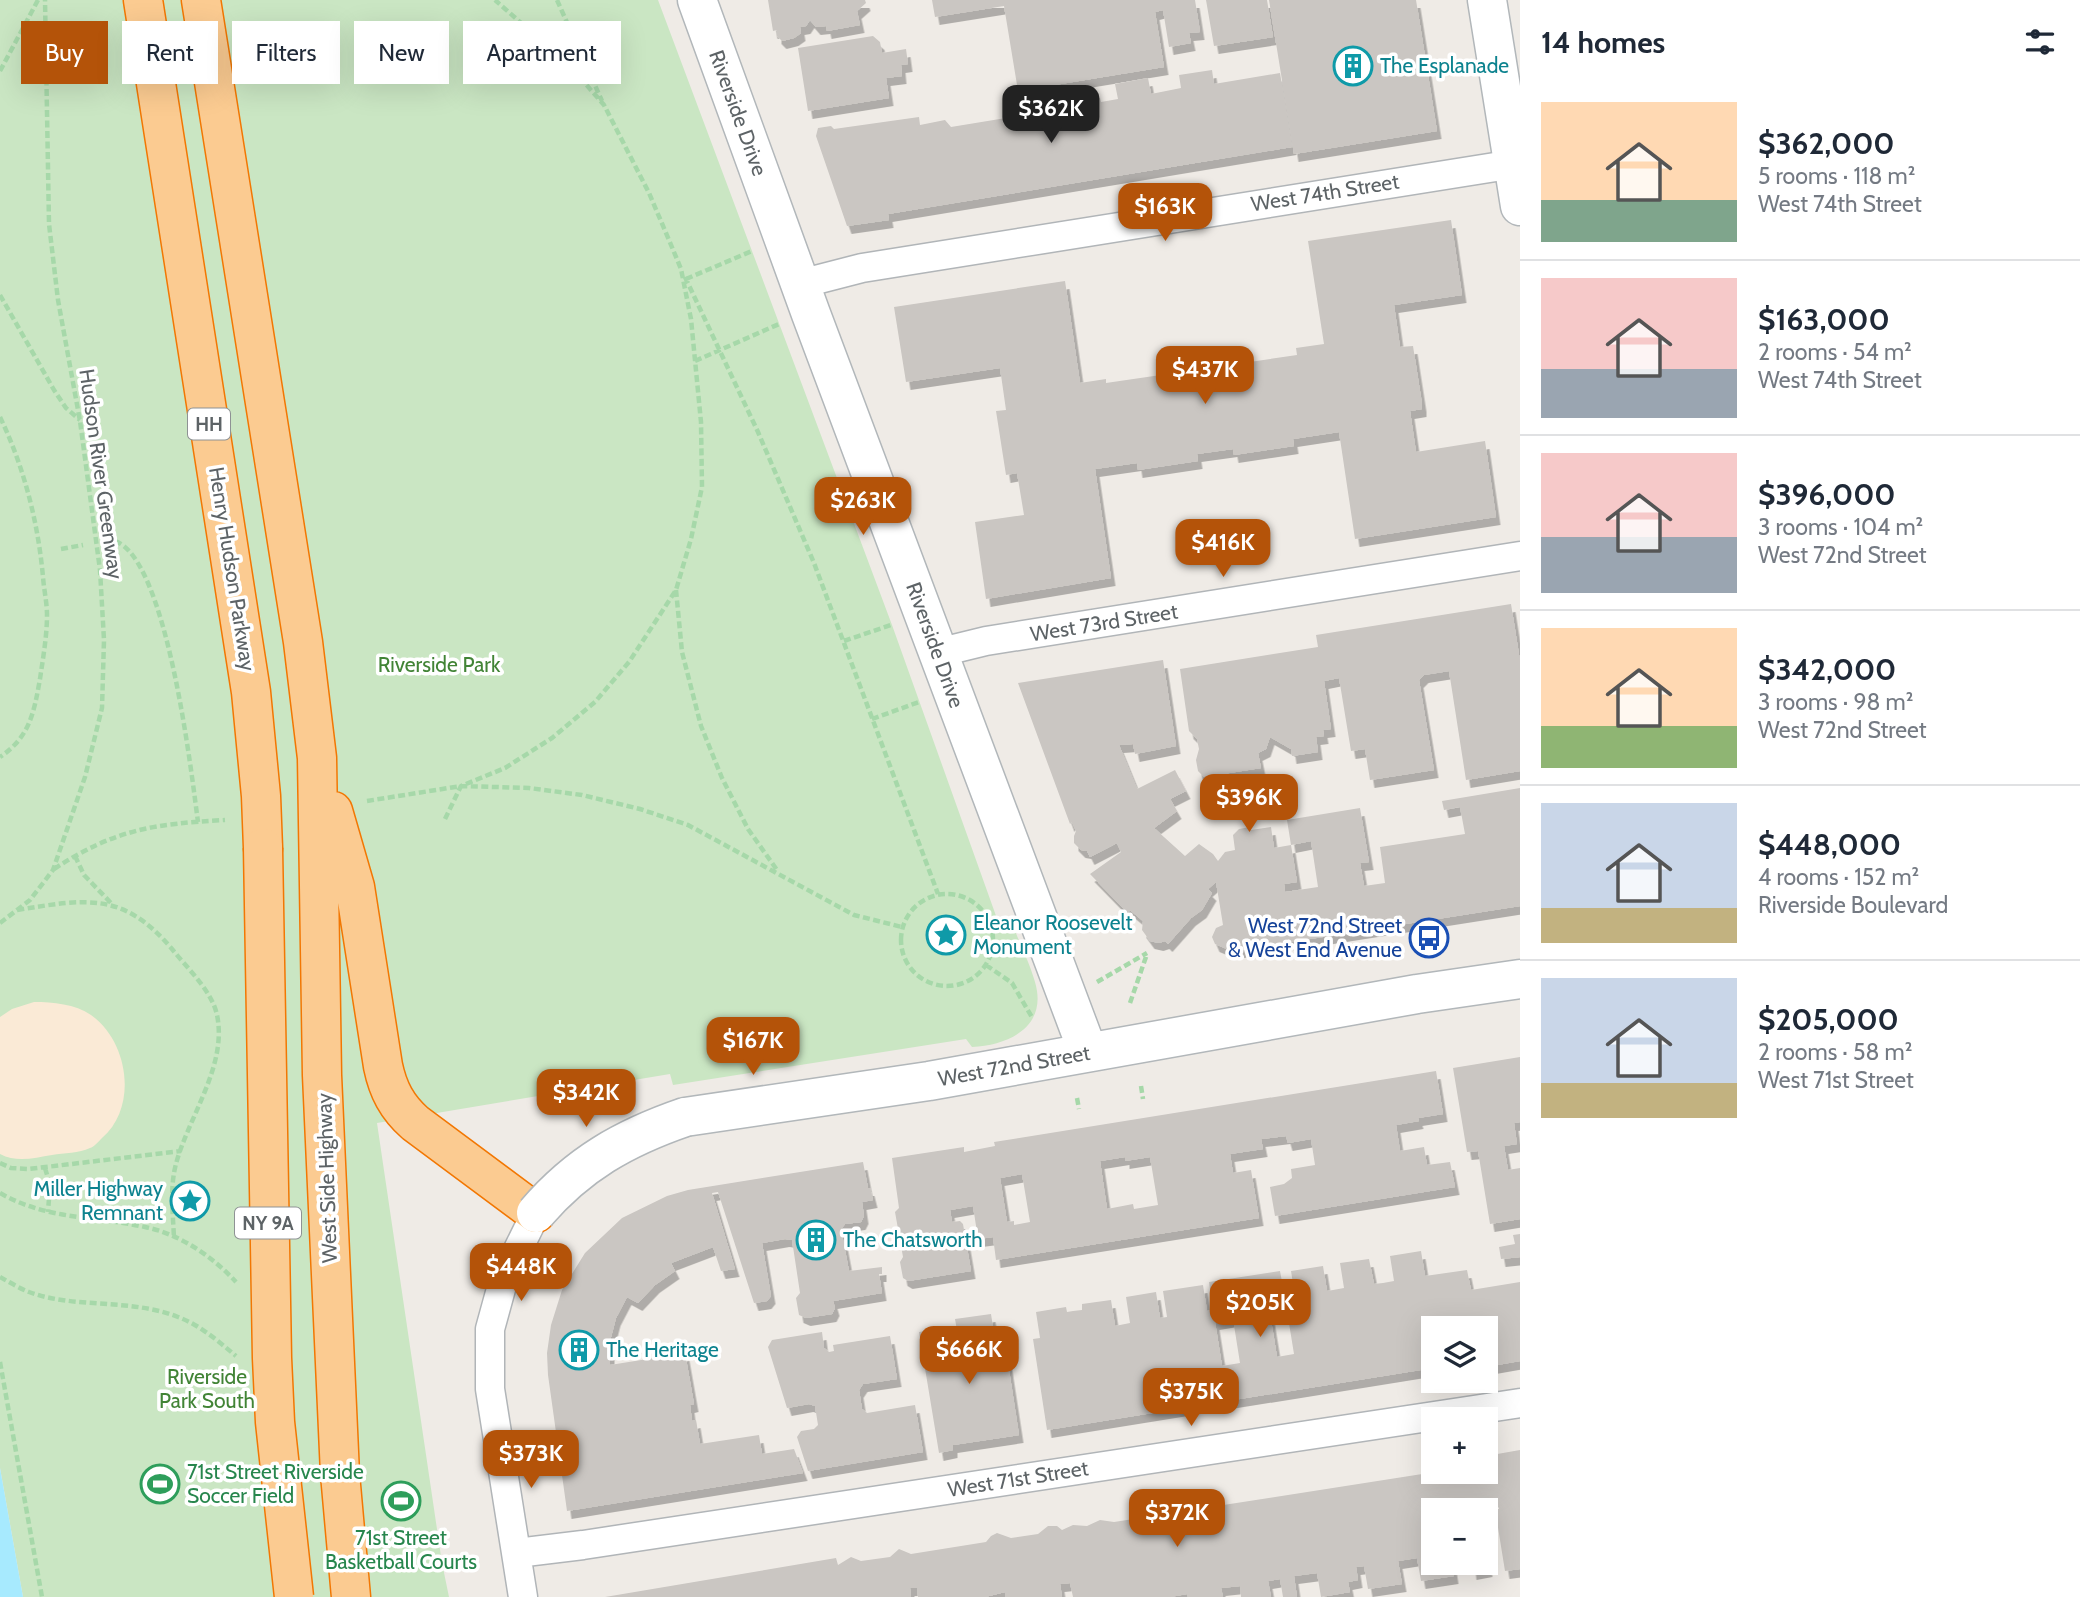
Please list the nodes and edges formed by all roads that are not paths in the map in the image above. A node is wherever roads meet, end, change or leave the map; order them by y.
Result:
1 (143, 0) edge
2 (201, 0) edge
3 (697, 0) edge
4 (1487, 0) edge
5 (1516, 163) edge
6 (1520, 206) edge
7 (800, 284) junction
8 (1520, 556) edge
9 (937, 653) junction
10 (330, 838) junction
11 (263, 849) joint
12 (1520, 979) edge
13 (1088, 1052) junction
14 (536, 1213) junction
15 (1520, 1403) edge
16 (517, 1553) junction
17 (294, 1597) edge
18 (351, 1597) edge
19 (523, 1597) edge

1 - 11 highway, Henry Hudson Parkway / HH
2 - 10 highway
3 - 7 main road, Riverside Drive
4 - 5 main road
5 - 6 main road
5 - 7 street, West 74th Street
7 - 9 main road, Riverside Drive
8 - 9 street, West 73rd Street
9 - 13 main road, Riverside Drive
10 - 14 highway
10 - 18 highway, West Side Highway / NY 9A
11 - 17 highway, NY 9A, bridge
12 - 13 main road, West 72nd Street
13 - 14 main road, West 72nd Street, bridge
14 - 16 street
15 - 16 street, West 71st Street
16 - 19 street

